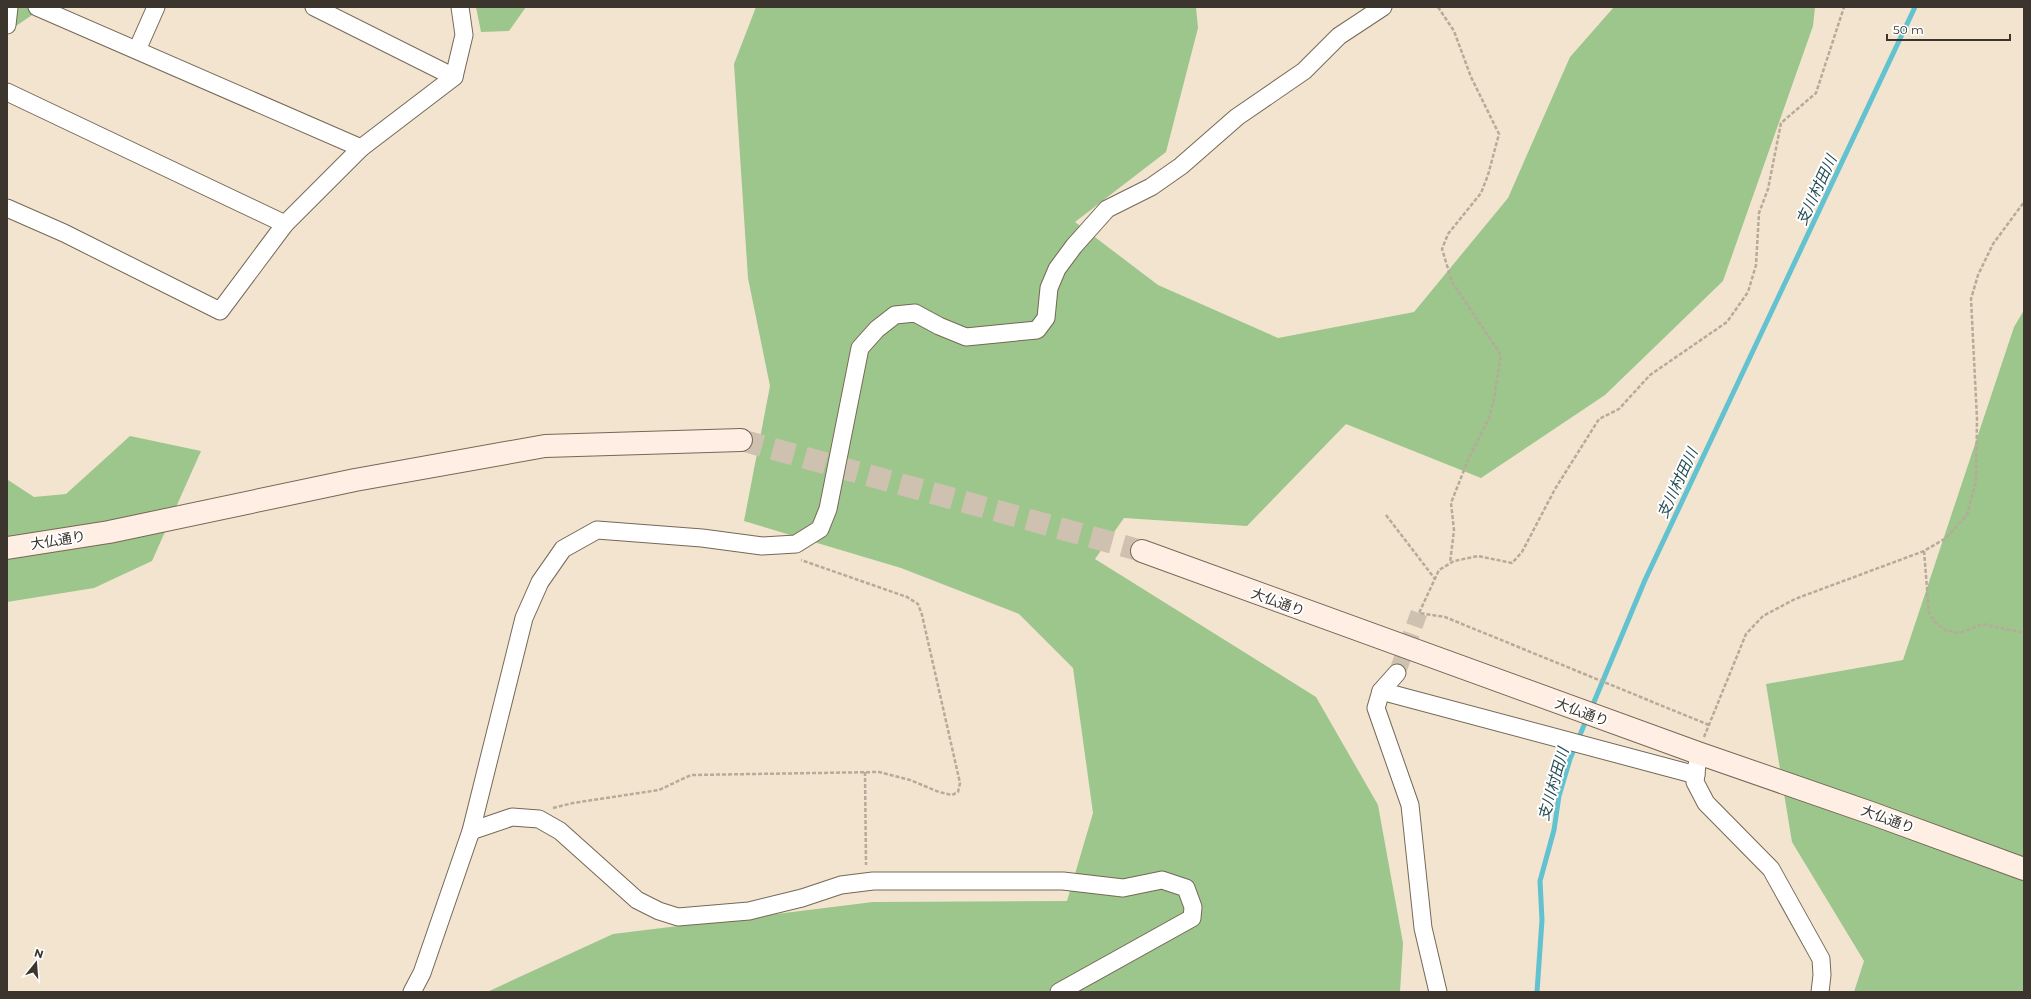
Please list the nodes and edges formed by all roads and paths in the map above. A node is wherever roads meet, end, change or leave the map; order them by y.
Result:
1 (9, 7) edge
2 (37, 7) edge
3 (156, 7) edge
4 (314, 7) edge
5 (460, 7) edge
6 (1383, 7) edge
7 (1438, 7) edge
8 (1844, 7) edge
9 (7, 25) edge
10 (137, 50) junction
11 (454, 77) junction
12 (7, 92) edge
13 (360, 148) junction
14 (2024, 202) edge
15 (7, 208) edge
16 (285, 224) junction
17 (741, 440) tunnel mouth
18 (1386, 515) dead end
19 (7, 548) edge
20 (1924, 551) junction
21 (1142, 552) tunnel mouth
22 (798, 559) dead end
23 (1450, 564) junction
24 (1435, 580) junction
25 (2024, 633) edge
26 (1397, 673) tunnel mouth
27 (1381, 691) junction
28 (1709, 725) junction
29 (1698, 754) junction
30 (866, 772) junction
31 (1696, 775) junction
32 (532, 818) junction
33 (471, 831) junction
34 (2024, 869) edge
35 (866, 882) junction
36 (412, 992) edge
37 (1059, 992) edge
38 (1438, 992) edge
39 (1820, 992) edge

1 - 9 street
2 - 10 street
3 - 10 street
4 - 11 street
5 - 11 street
6 - 33 street
7 - 23 path
8 - 23 path
10 - 13 street
11 - 13 street
12 - 16 street
13 - 16 street
14 - 20 path
15 - 16 street
17 - 19 street, 大仏通り
18 - 24 path
20 - 25 path
20 - 28 path
21 - 29 street, 大仏通り
22 - 30 path
23 - 24 path
24 - 28 path
26 - 27 street
27 - 31 street
27 - 38 street
28 - 29 path
29 - 31 street
29 - 34 street, 大仏通り
30 - 32 path
30 - 35 path
31 - 39 street
32 - 33 street
32 - 35 street
33 - 36 street
35 - 37 street

